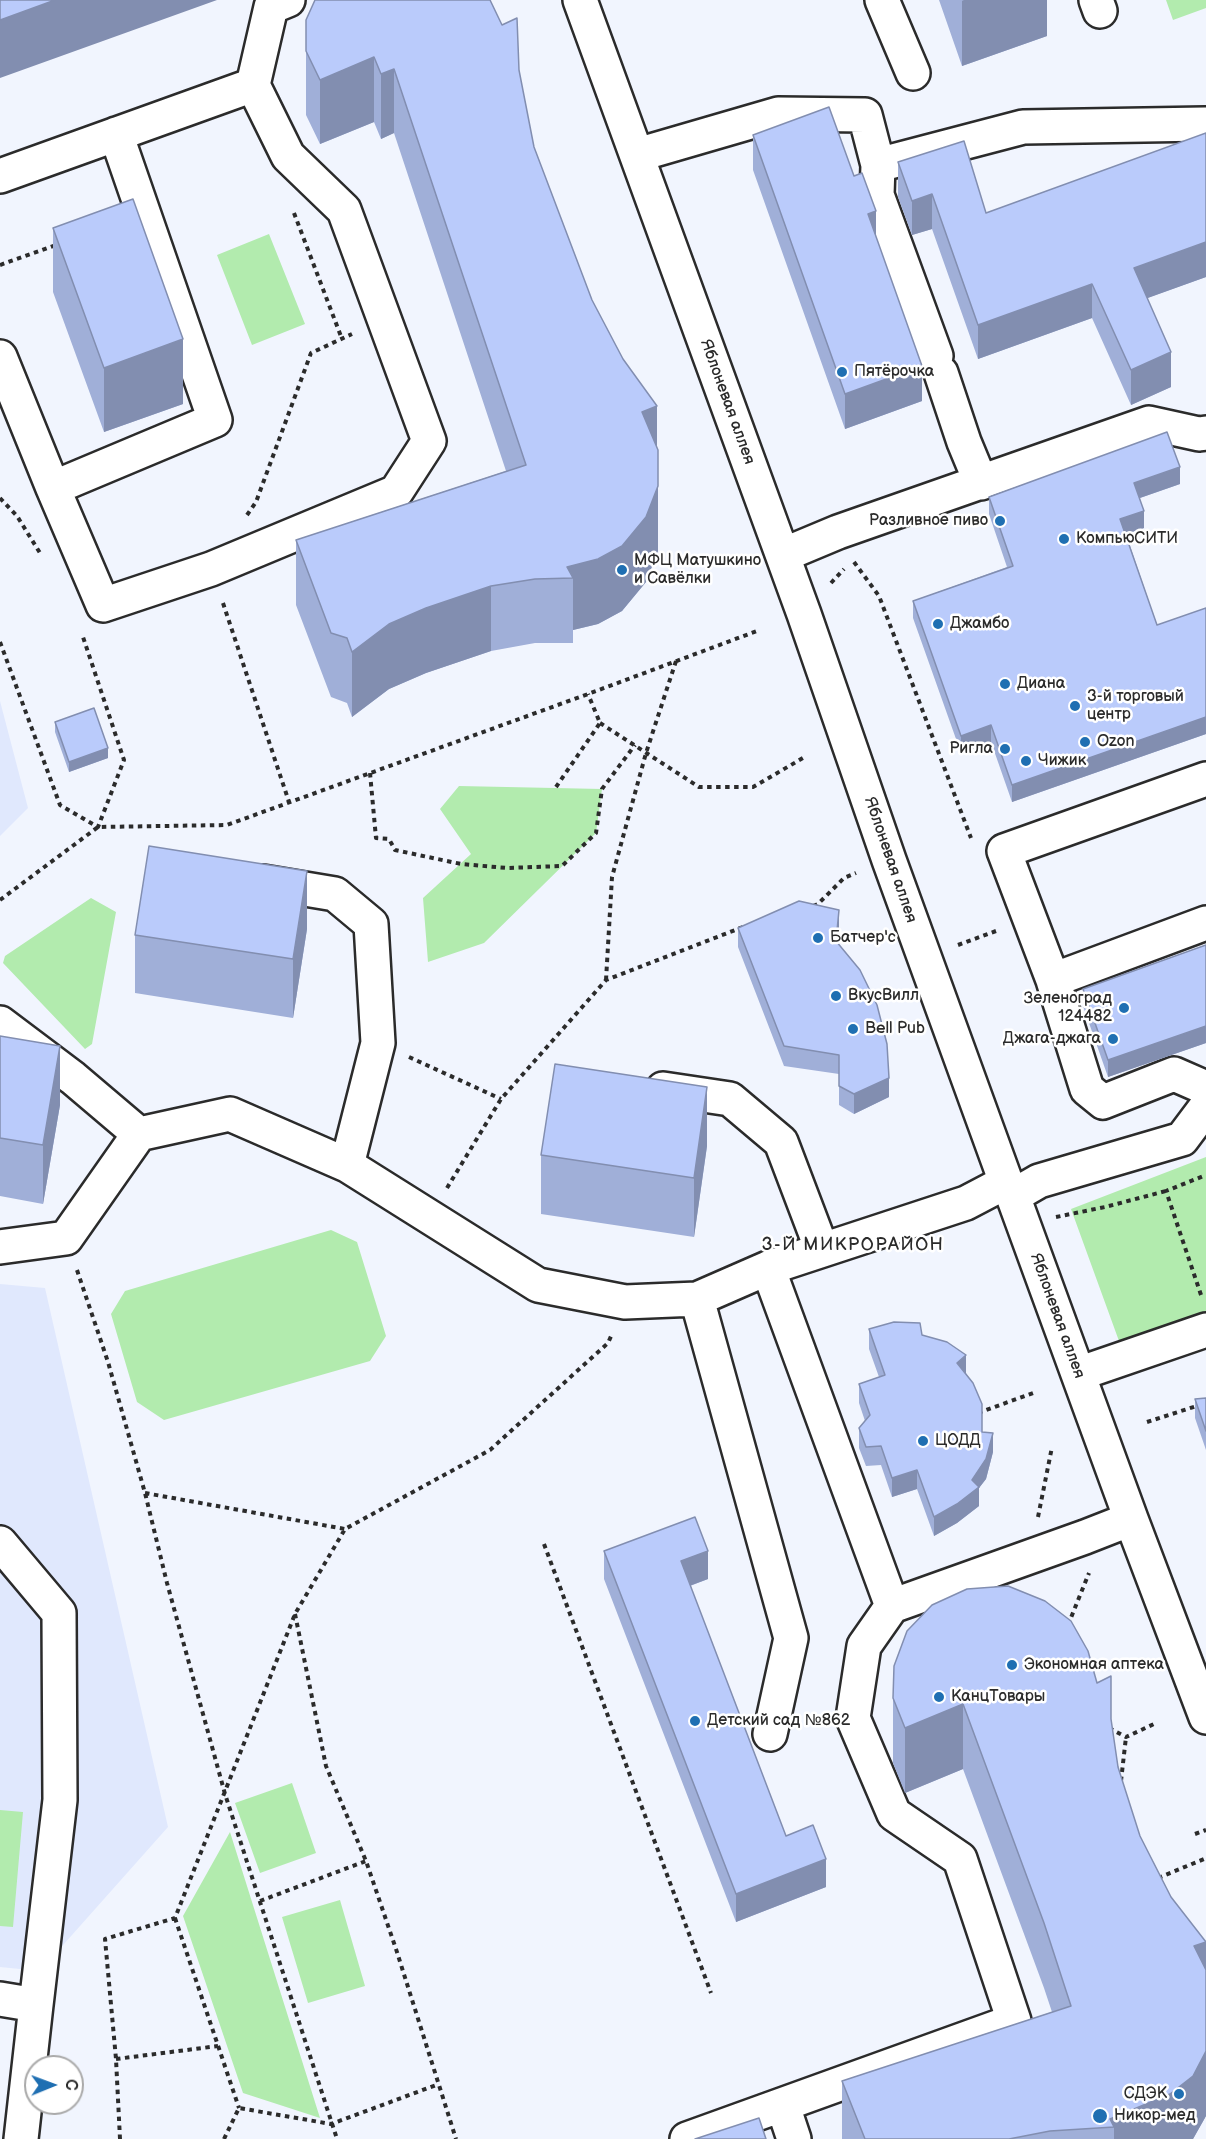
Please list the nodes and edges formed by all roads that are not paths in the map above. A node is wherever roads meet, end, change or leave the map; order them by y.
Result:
1 (288, 0) edge
2 (580, 0) edge
3 (882, 0) edge
4 (913, 72) dead end
5 (253, 85) junction
6 (1205, 124) edge
7 (116, 134) junction
8 (637, 155) junction
9 (879, 165) junction
10 (0, 176) edge
11 (0, 357) edge
12 (1206, 433) edge
13 (981, 483) junction
14 (53, 488) junction
15 (783, 555) junction
16 (1206, 779) edge
17 (263, 882) edge
18 (1206, 923) edge
19 (1053, 980) junction
20 (0, 1023) edge
21 (638, 1086) edge
22 (1206, 1088) edge
23 (1206, 1107) edge
24 (139, 1134) junction
25 (347, 1165) junction
26 (1010, 1189) junction
27 (0, 1247) edge
28 (822, 1250) junction
29 (768, 1268) junction
30 (697, 1299) junction
31 (1206, 1330) edge
32 (1078, 1374) junction
33 (1131, 1519) junction
34 (0, 1543) edge
35 (892, 1606) junction
36 (1206, 1717) edge
37 (770, 1734) dead end
38 (0, 2000) edge
39 (36, 2005) junction
40 (783, 2106) junction
41 (21, 2139) edge
42 (687, 2139) edge
43 (794, 2139) edge

1 - 5 street
2 - 8 street, Яблоневая аллея
3 - 4 street
5 - 7 street
5 - 14 street
6 - 9 street
7 - 10 street
7 - 14 street
8 - 9 street
8 - 15 street, Яблоневая аллея
9 - 13 street
11 - 14 street
12 - 13 street
13 - 15 street
15 - 26 street, Яблоневая аллея
16 - 19 street
17 - 25 street
18 - 19 street
19 - 22 street
20 - 24 street
21 - 28 street
23 - 26 street
24 - 25 street
24 - 27 street
25 - 30 street
26 - 28 street
26 - 32 street, Яблоневая аллея
28 - 29 street
29 - 30 street
29 - 35 street
30 - 37 street
31 - 32 street
32 - 33 street, Яблоневая аллея
33 - 35 street
33 - 36 street, Яблоневая аллея
34 - 39 street
35 - 40 street
38 - 39 street
39 - 41 street
40 - 42 street
40 - 43 street

